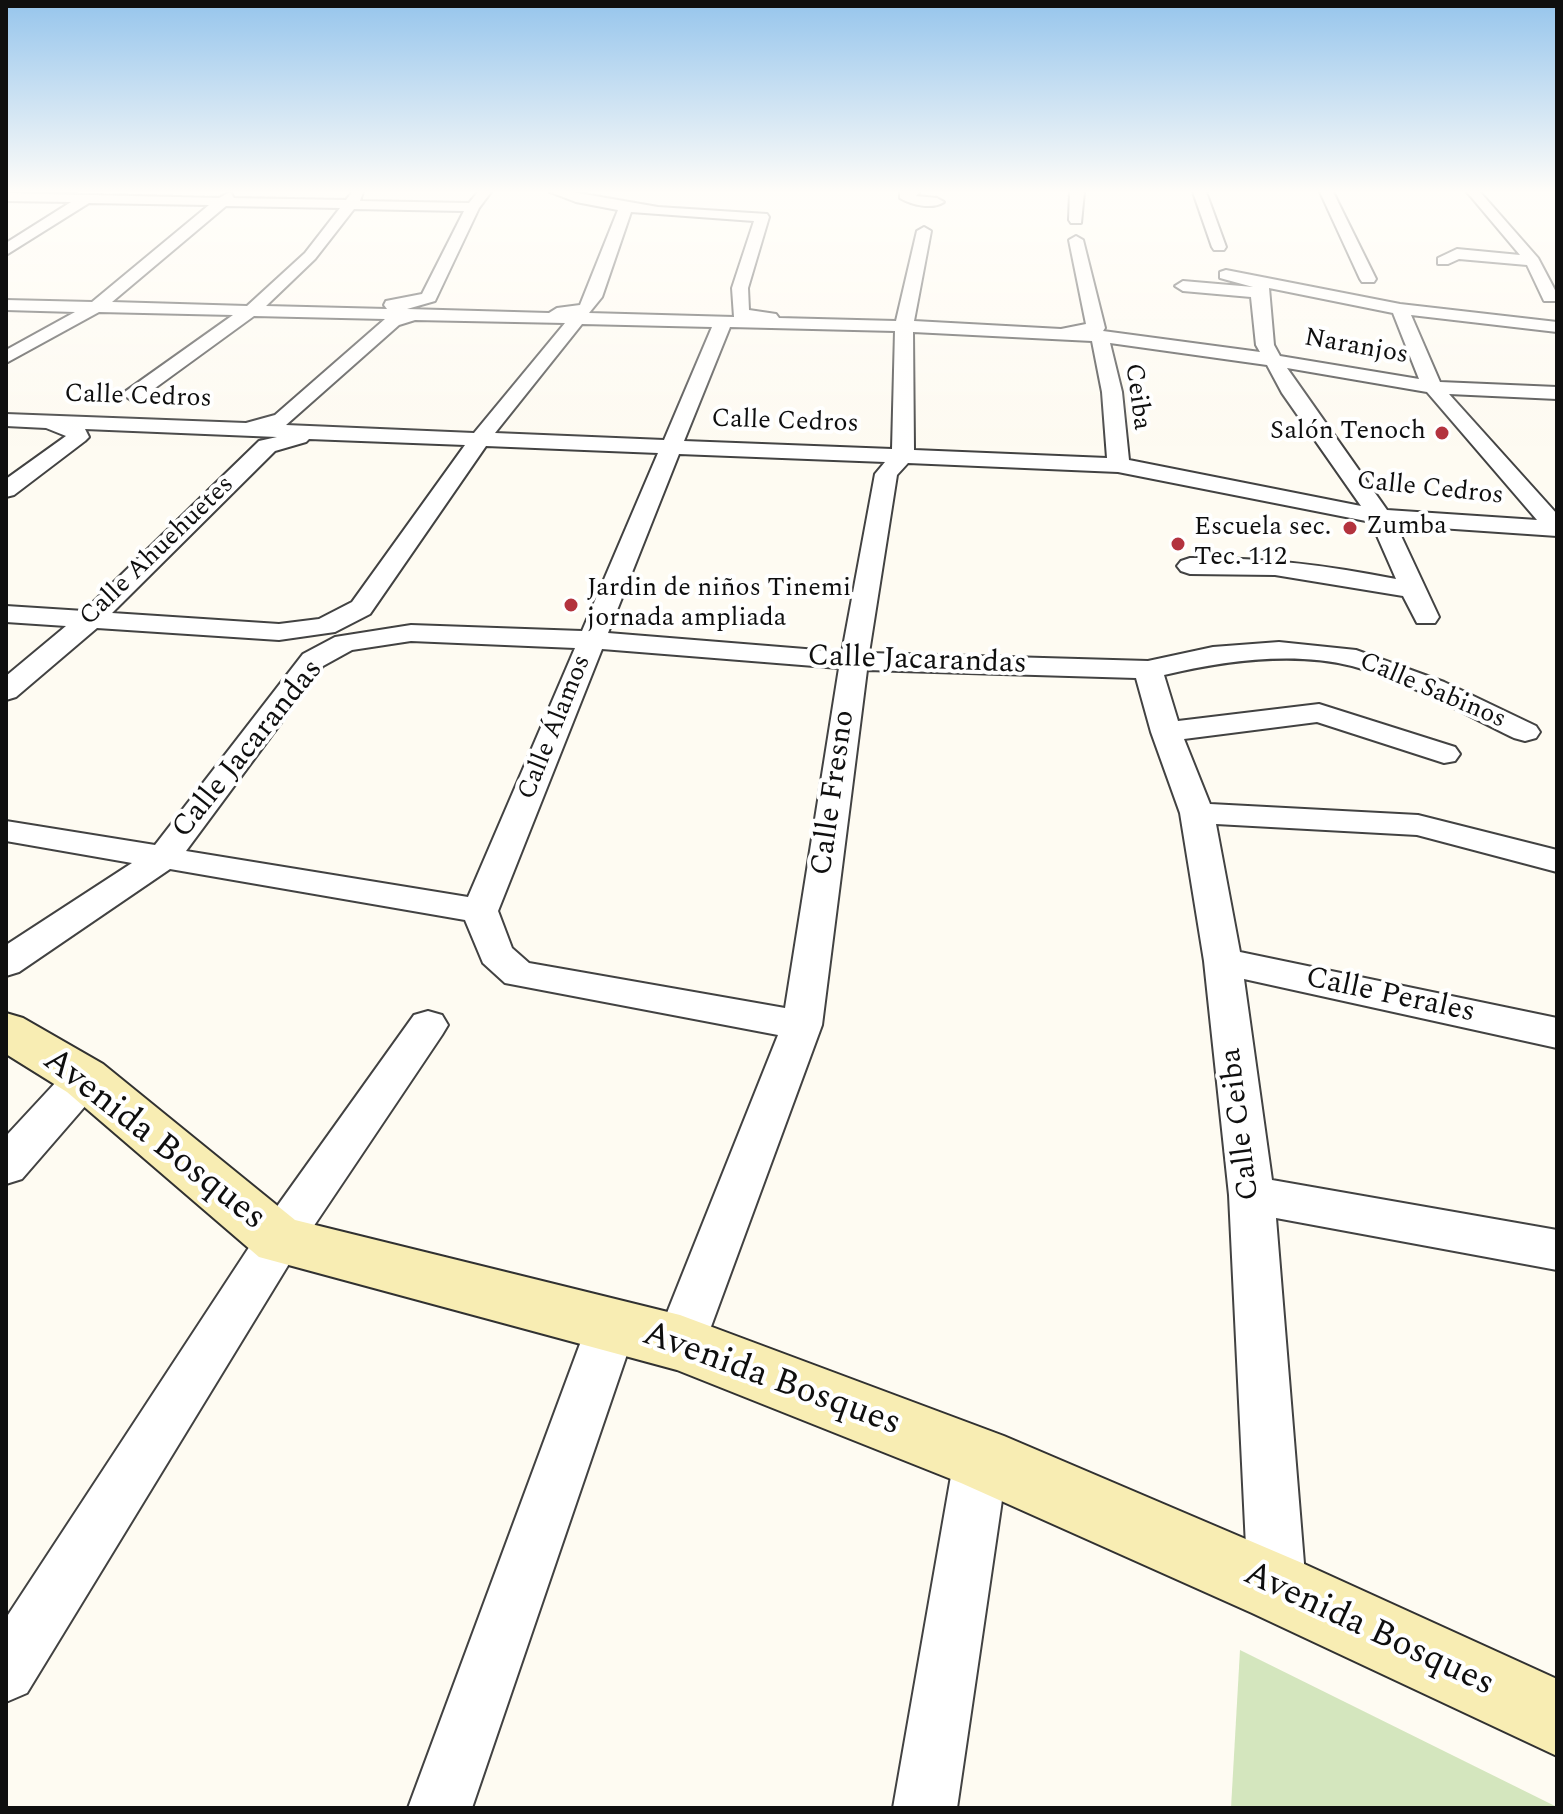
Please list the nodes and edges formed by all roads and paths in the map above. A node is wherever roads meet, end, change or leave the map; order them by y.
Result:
1 (132, 277) edge
2 (288, 277) edge
3 (439, 277) edge
4 (601, 277) edge
5 (744, 277) edge
6 (914, 277) edge
7 (1084, 277) edge
8 (1230, 277) edge
9 (1540, 277) edge
10 (1183, 286) dead end
11 (1261, 288) junction
12 (1550, 297) dead end
13 (6, 305) edge
14 (96, 307) junction
15 (253, 309) junction
16 (1400, 309) junction
17 (309, 310) junction
18 (421, 313) junction
19 (580, 314) junction
20 (723, 322) junction
21 (815, 326) junction
22 (904, 326) junction
23 (1557, 327) edge
24 (1058, 334) junction
25 (1100, 336) junction
26 (6, 357) edge
27 (1275, 360) junction
28 (1433, 387) junction
29 (1557, 393) edge
30 (133, 395) dead end
31 (6, 420) edge
32 (37, 422) junction
33 (232, 429) junction
34 (320, 433) junction
35 (480, 439) junction
36 (672, 447) junction
37 (903, 456) junction
38 (1118, 465) junction
39 (6, 490) edge
40 (1380, 517) junction
41 (1557, 529) edge
42 (1190, 566) dead end
43 (1414, 590) junction
44 (6, 614) edge
45 (1426, 617) dead end
46 (91, 619) junction
47 (592, 640) junction
48 (854, 661) junction
49 (1148, 670) junction
50 (6, 691) edge
51 (1166, 732) junction
52 (1525, 732) dead end
53 (1444, 754) dead end
54 (1197, 813) junction
55 (6, 831) edge
56 (163, 858) junction
57 (1557, 861) edge
58 (480, 911) junction
59 (1223, 961) junction
60 (6, 963) edge
61 (428, 1025) dead end
62 (802, 1025) junction
63 (6, 1031) edge
64 (1557, 1033) edge
65 (85, 1078) junction
66 (6, 1166) edge
67 (1252, 1195) junction
68 (279, 1240) junction
69 (1557, 1250) edge
70 (612, 1325) junction
71 (680, 1343) junction
72 (981, 1459) junction
73 (1277, 1588) junction
74 (6, 1672) edge
75 (1557, 1718) edge
76 (440, 1808) edge
77 (925, 1808) edge

1 - 14 street
2 - 15 street
3 - 17 street
4 - 19 street, Calle Jacarandas
5 - 21 street
6 - 22 street
7 - 24 street, Ceiba
8 - 11 street
9 - 12 street
10 - 11 street
11 - 16 street
11 - 27 street
13 - 14 street
14 - 15 street
14 - 26 street
15 - 17 street
15 - 30 street
16 - 23 street
16 - 28 street
17 - 18 street
18 - 19 street
18 - 33 street, Calle Ahuehuetes
19 - 20 street
19 - 35 street, Calle Jacarandas
20 - 21 street
20 - 36 street, Calle Álamos
21 - 22 street
22 - 24 street
22 - 37 street
24 - 25 street, Naranjos
25 - 27 street, Naranjos
25 - 38 street, Ceiba
27 - 28 street, Naranjos
27 - 40 street
28 - 29 street, Naranjos
28 - 41 street
31 - 32 street, Calle Cedros
32 - 33 street, Calle Cedros
32 - 39 street
33 - 34 street, Calle Cedros
34 - 35 street, Calle Cedros
34 - 46 street, Calle Ahuehuetes
35 - 36 street, Calle Cedros
35 - 46 street, Calle Jacarandas
36 - 37 street, Calle Cedros
36 - 47 street, Calle Álamos
37 - 38 street, Calle Cedros
37 - 48 street, Calle Fresno
38 - 40 street, Calle Cedros
40 - 41 street, Calle Cedros
40 - 43 street
42 - 43 street
43 - 45 street
44 - 46 street, Calle Jacarandas
46 - 50 street, Calle Ahuehuetes
47 - 48 street, Calle Jacarandas
47 - 56 street, Calle Jacarandas
47 - 58 street, Calle Álamos
48 - 49 street, Calle Jacarandas
48 - 62 street, Calle Fresno
49 - 51 street, Calle Ceiba
49 - 52 street, Calle Sabinos
51 - 53 street
51 - 54 street, Calle Ceiba
54 - 57 street
54 - 59 street, Calle Ceiba
55 - 56 street
56 - 58 street
56 - 60 street, Calle Jacarandas
58 - 62 street
59 - 64 street, Calle Perales
59 - 67 street, Calle Ceiba
61 - 68 street
62 - 71 street, Calle Fresno
63 - 65 street, Avenida Bosques
65 - 66 street
65 - 68 street, Avenida Bosques
67 - 69 street
67 - 73 street, Calle Ceiba
68 - 70 street, Avenida Bosques
68 - 74 street
70 - 71 street, Avenida Bosques
70 - 76 street
71 - 72 street, Avenida Bosques
72 - 73 street, Avenida Bosques
72 - 77 street
73 - 75 street, Avenida Bosques

